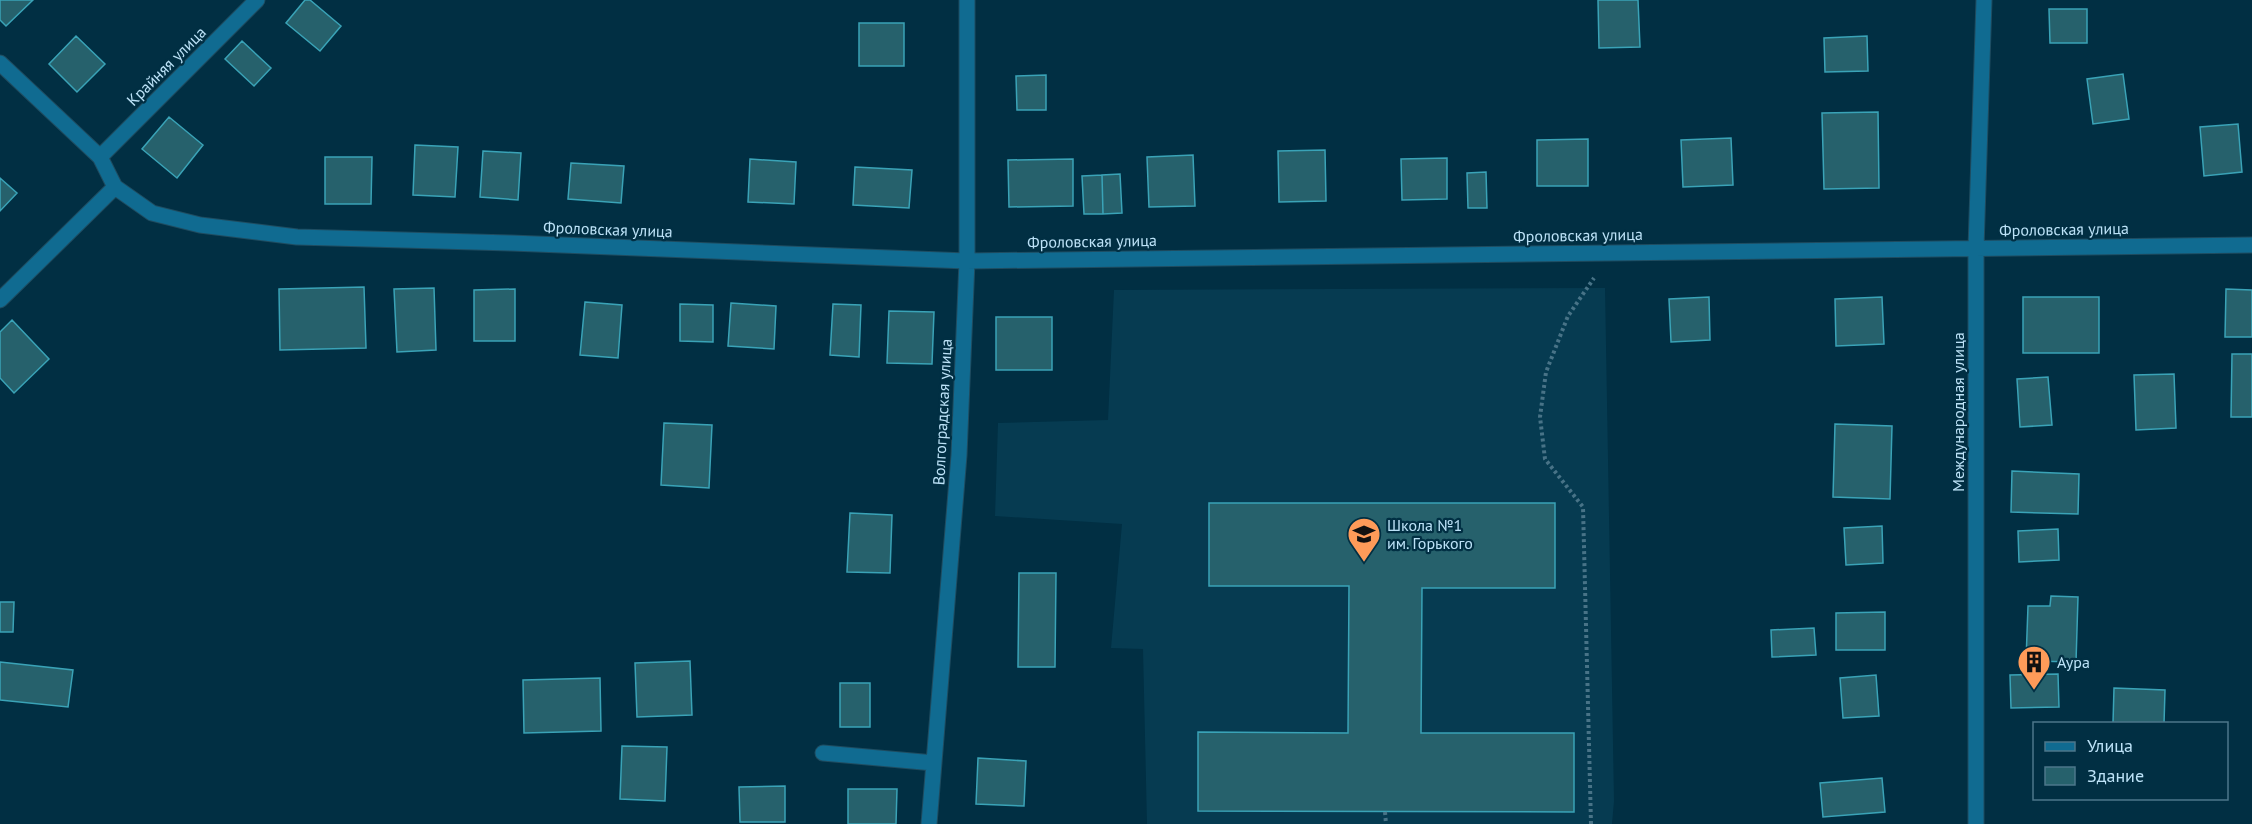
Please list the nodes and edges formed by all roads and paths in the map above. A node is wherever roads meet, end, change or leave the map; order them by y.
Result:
1 (257, 0) edge
2 (967, 0) edge
3 (1984, 0) edge
4 (0, 63) edge
5 (100, 157) junction
6 (115, 187) junction
7 (2252, 245) edge
8 (1976, 248) junction
9 (1611, 252) junction
10 (967, 261) junction
11 (0, 300) edge
12 (823, 753) dead end
13 (934, 763) junction
14 (1385, 812) dead end
15 (929, 824) edge
16 (1386, 824) edge
17 (1591, 824) edge
18 (1976, 824) edge

1 - 5 street, Крайняя улица
2 - 10 street, Волгоградская улица
3 - 8 street, Международная улица
4 - 5 street, Фроловская улица
5 - 6 street, Фроловская улица
6 - 10 street, Фроловская улица
6 - 11 street
7 - 8 street, Фроловская улица
8 - 9 street, Фроловская улица
8 - 18 street, Международная улица
9 - 10 street, Фроловская улица
9 - 17 path
10 - 13 street, Волгоградская улица
12 - 13 street
13 - 15 street, Волгоградская улица
14 - 16 path

